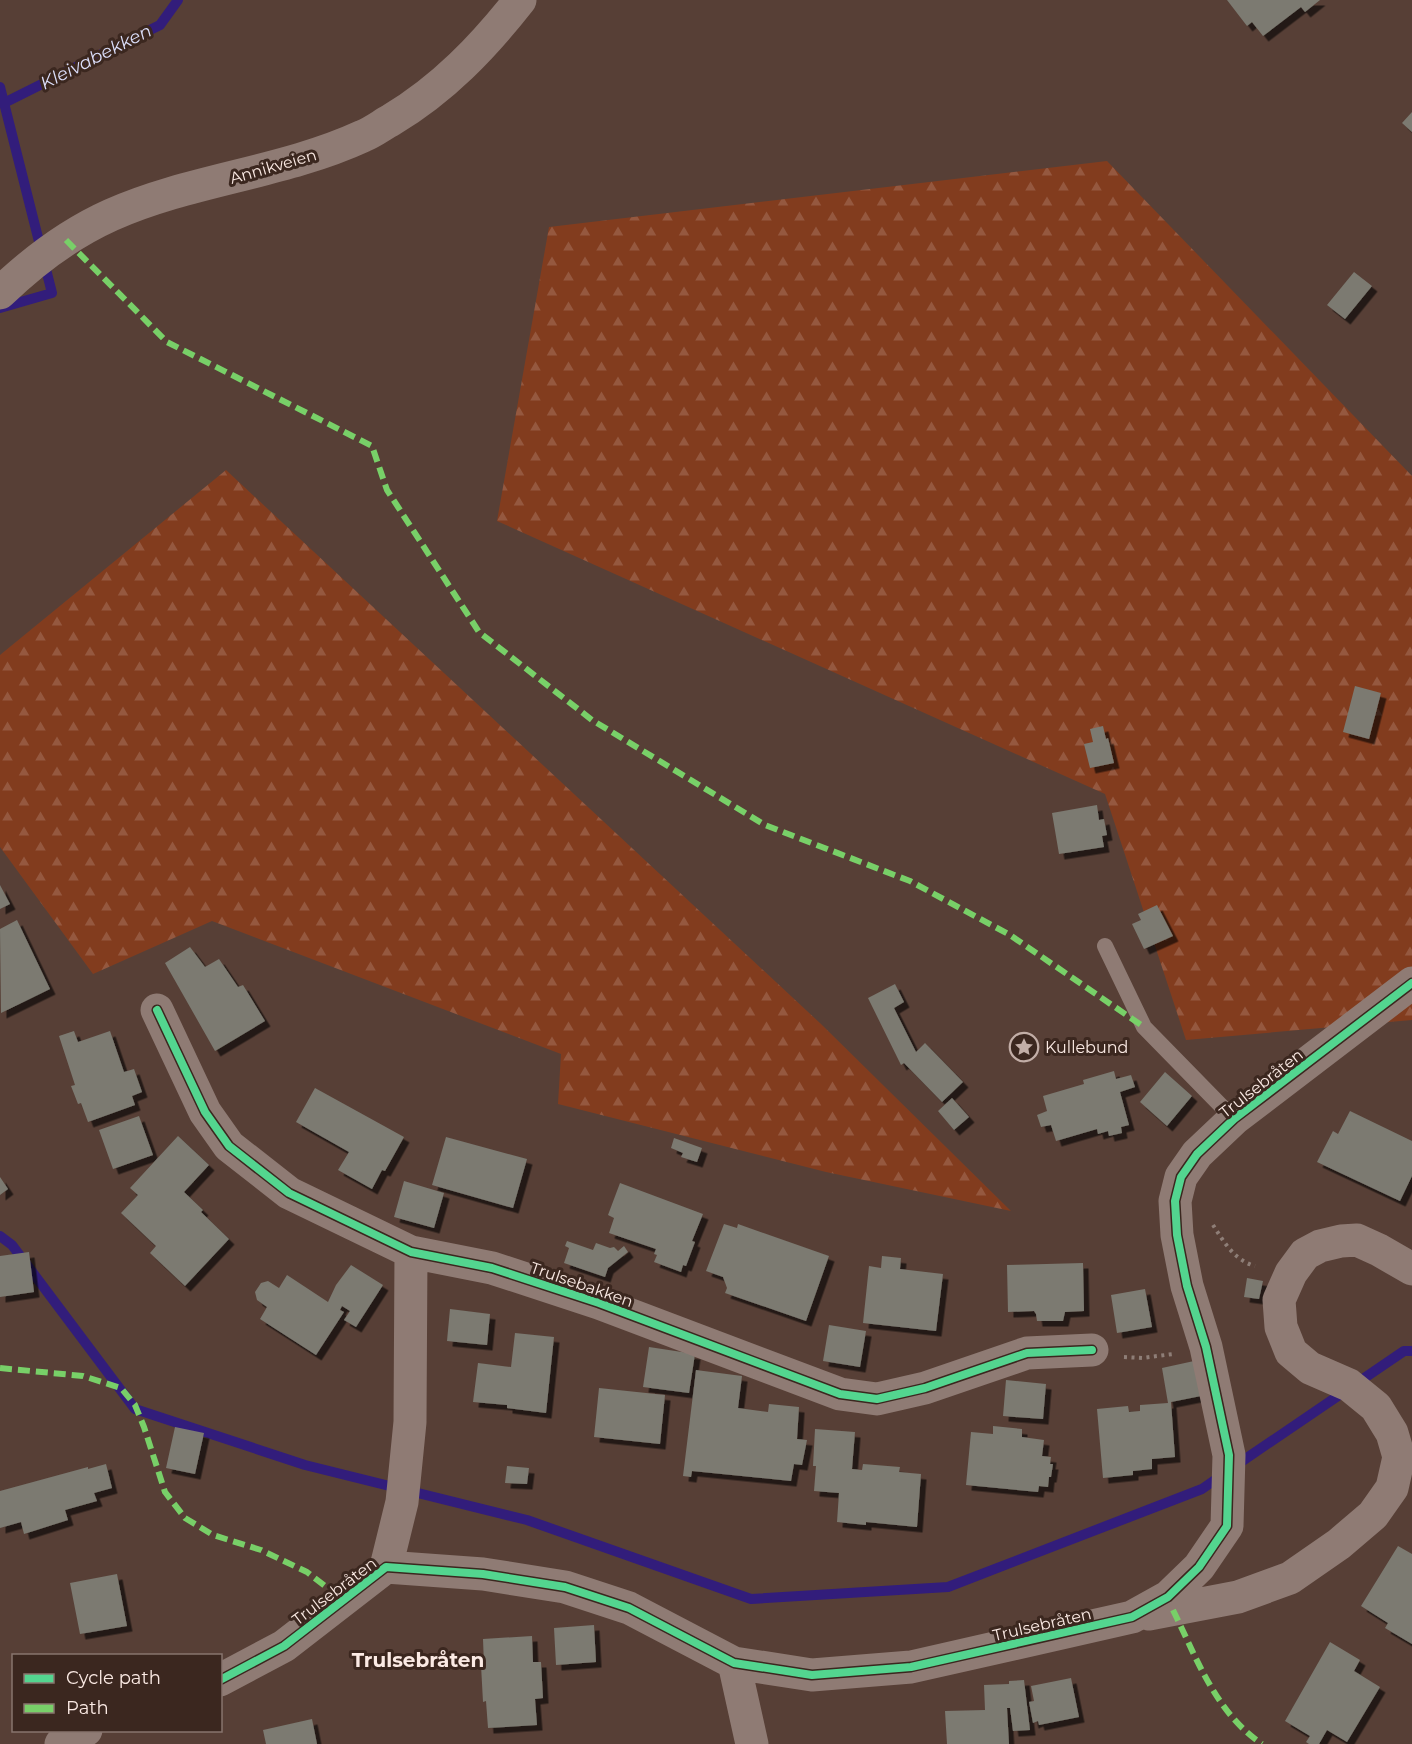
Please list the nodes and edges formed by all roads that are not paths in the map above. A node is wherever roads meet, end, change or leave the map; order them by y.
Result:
1 (520, 0) edge
2 (7, 287) edge
3 (1105, 946) dead end
4 (1412, 983) edge
5 (157, 1010) dead end
6 (1234, 1119) junction
7 (411, 1252) junction
8 (1412, 1269) edge
9 (1092, 1350) road end
10 (386, 1567) junction
11 (1132, 1617) junction
12 (734, 1663) junction
13 (222, 1679) edge
14 (84, 1732) edge
15 (61, 1744) edge
16 (752, 1744) edge

1 - 2 street, Annikveien
3 - 6 lane
4 - 6 street, Trulsebråten
5 - 7 street, Trulsebakken
6 - 11 street, Trulsebråten
7 - 9 street, Trulsebakken
7 - 10 street
8 - 11 street, Trulsebråten
10 - 12 street, Trulsebråten
10 - 13 street, Trulsebråten
11 - 12 street, Trulsebråten
12 - 16 street
14 - 15 street

